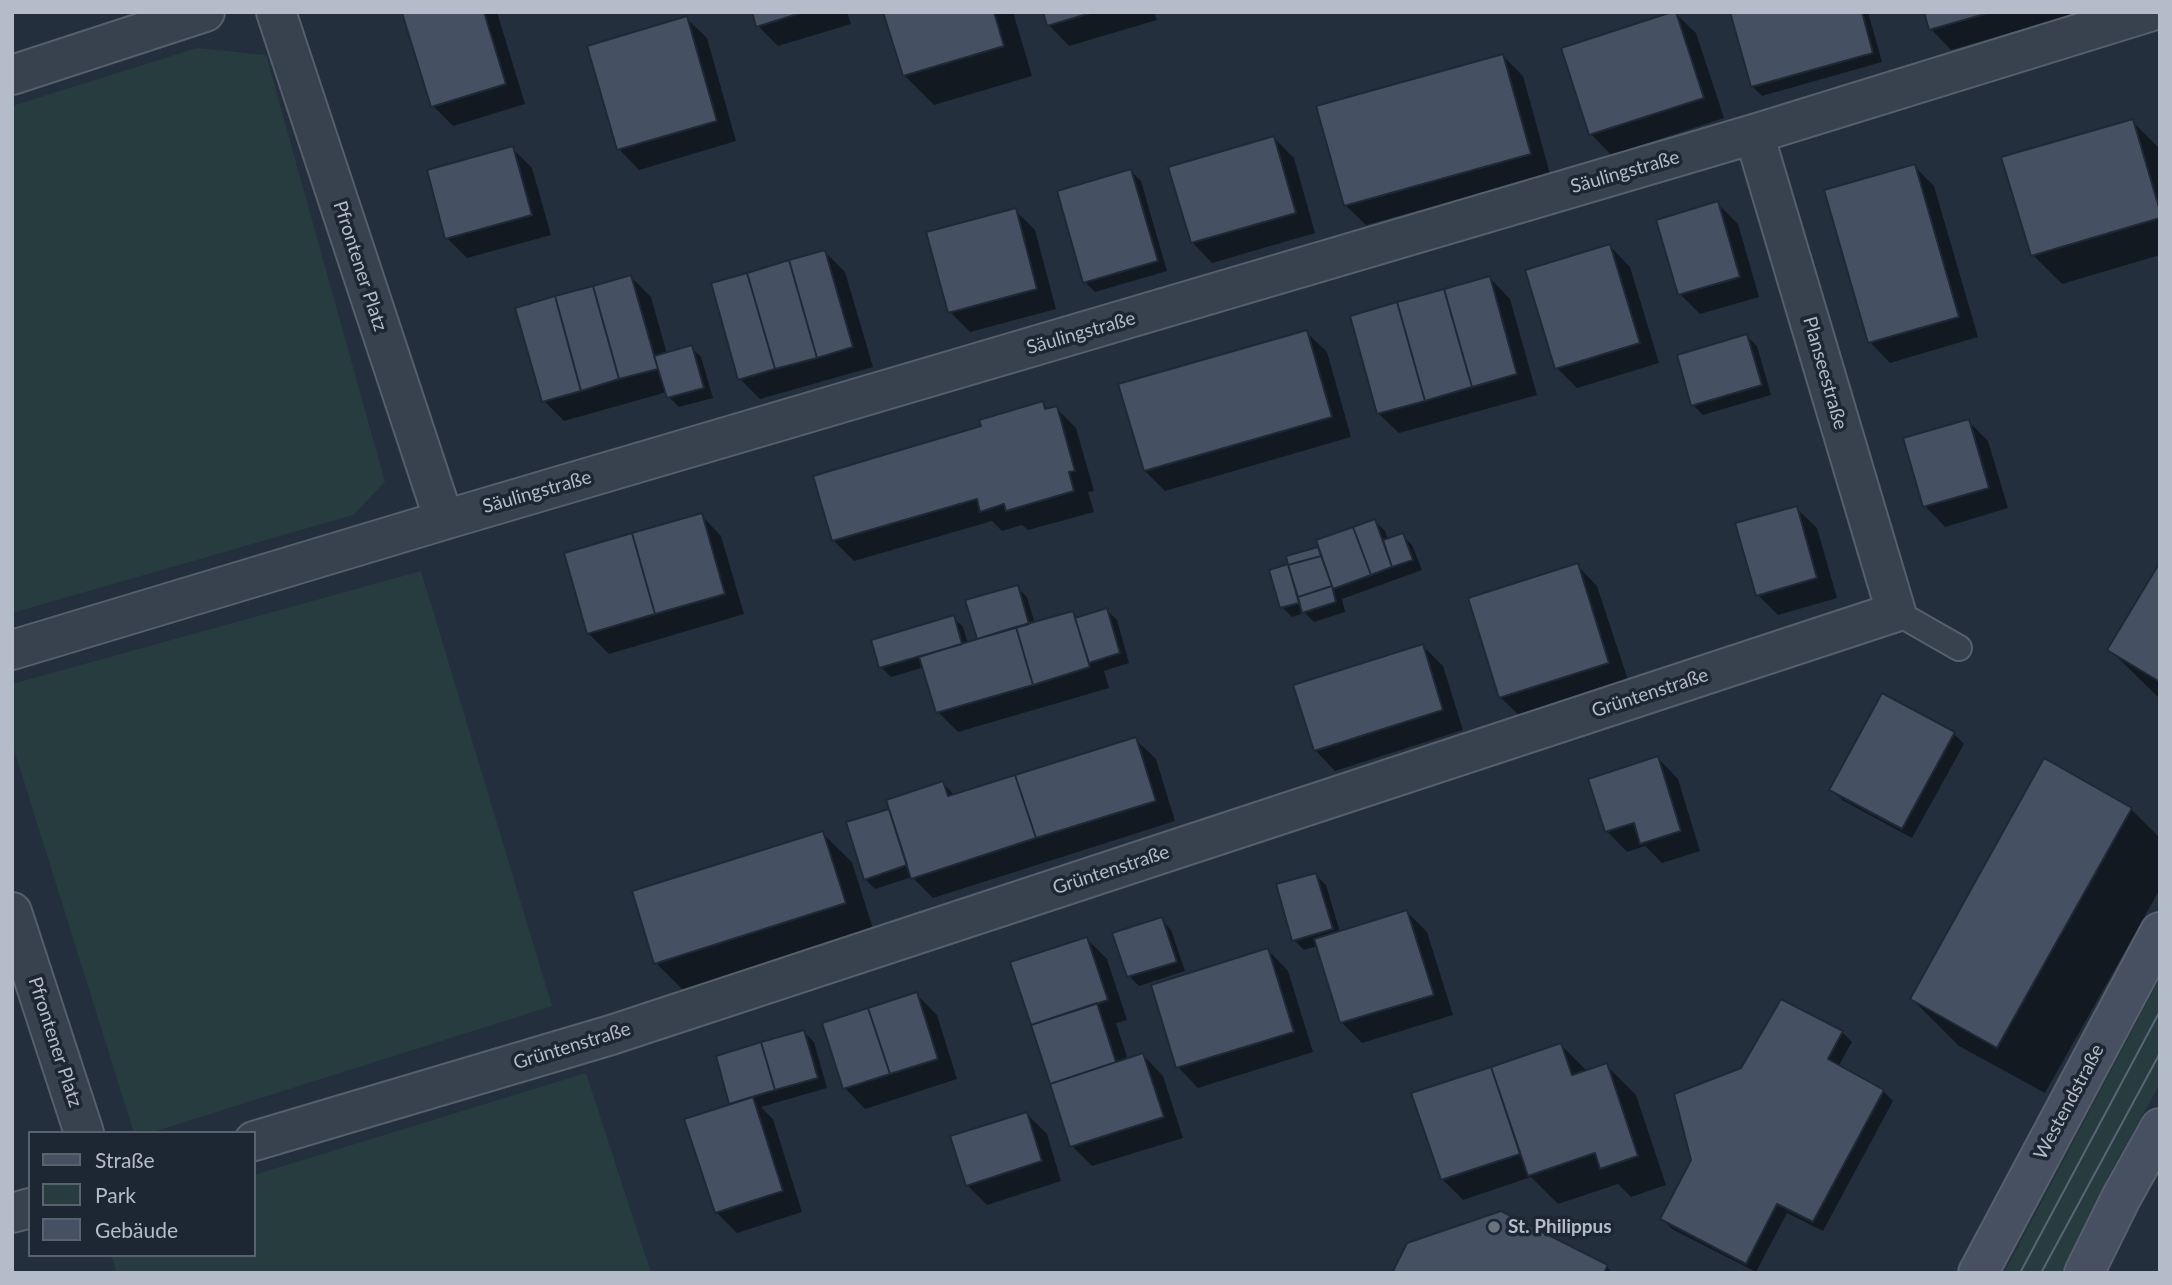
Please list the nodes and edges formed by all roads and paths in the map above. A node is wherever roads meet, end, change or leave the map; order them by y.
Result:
1 (205, 12) edge
2 (276, 12) edge
3 (2149, 12) edge
4 (12, 75) edge
5 (1754, 134) junction
6 (444, 520) junction
7 (1896, 612) junction
8 (1959, 648) dead end
9 (12, 650) edge
10 (12, 912) edge
11 (2160, 932) edge
12 (2160, 1128) edge
13 (84, 1131) edge
14 (256, 1140) edge
15 (1978, 1273) edge
16 (2084, 1273) edge

1 - 4 street
2 - 6 street, Pfrontener Platz
3 - 5 street, Säulingstraße
5 - 6 street, Säulingstraße
5 - 7 street, Planseestraße
6 - 9 street, Säulingstraße
7 - 8 lane
7 - 14 street, Grüntenstraße
10 - 13 street, Pfrontener Platz
11 - 15 main road, Westendstraße
12 - 16 main road

